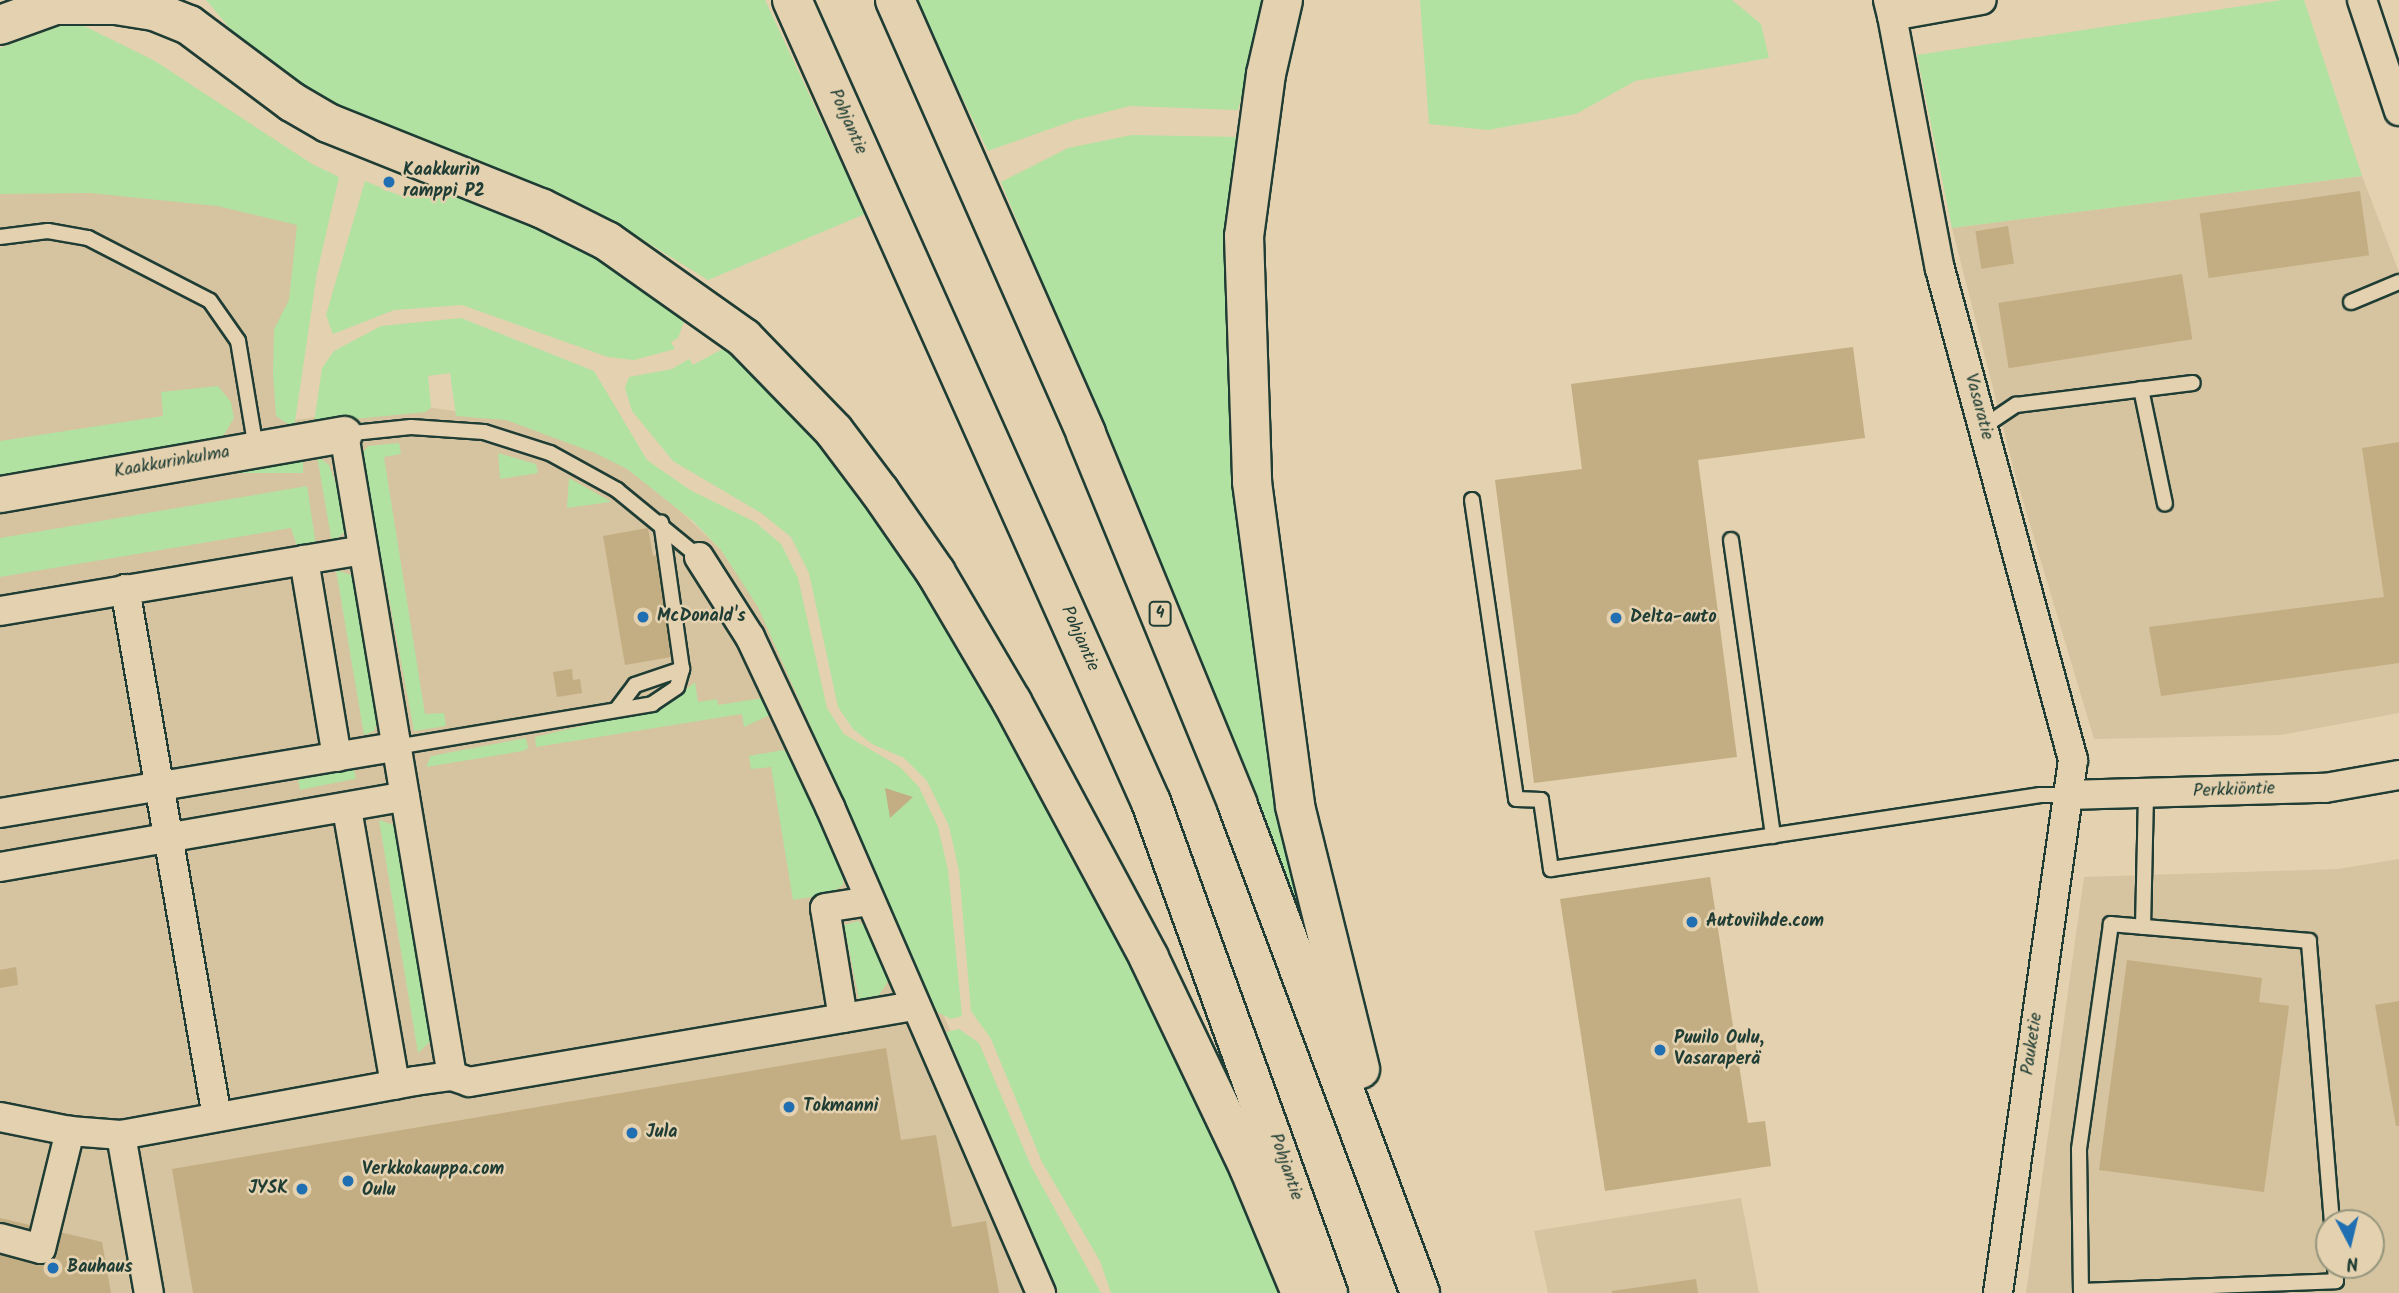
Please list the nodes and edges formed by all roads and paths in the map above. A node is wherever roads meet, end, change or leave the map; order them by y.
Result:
1 (792, 0) edge
2 (895, 0) edge
3 (1283, 0) edge
4 (1982, 0) edge
5 (2362, 0) edge
6 (63, 2) edge
7 (1890, 8) edge
8 (183, 12) edge
9 (0, 25) edge
10 (2399, 111) edge
11 (0, 237) edge
12 (2399, 282) edge
13 (2351, 302) dead end
14 (2193, 383) dead end
15 (2141, 389) junction
16 (1983, 427) junction
17 (344, 434) junction
18 (256, 448) junction
19 (0, 494) edge
20 (1472, 500) dead end
21 (2165, 504) dead end
22 (659, 520) junction
23 (1731, 540) dead end
24 (363, 550) junction
25 (699, 557) joint
26 (304, 560) junction
27 (125, 589) junction
28 (0, 611) edge
29 (682, 669) junction
30 (617, 709) junction
31 (396, 747) junction
32 (337, 757) junction
33 (2399, 775) edge
34 (159, 786) junction
35 (2146, 793) junction
36 (2067, 795) junction
37 (405, 796) junction
38 (347, 809) junction
39 (0, 813) edge
40 (1773, 836) junction
41 (168, 840) junction
42 (0, 867) edge
43 (869, 901) junction
44 (2143, 927) junction
45 (915, 1006) junction
46 (844, 1018) junction
47 (452, 1076) junction
48 (394, 1085) junction
49 (217, 1117) junction
50 (1, 1122) edge
51 (71, 1131) junction
52 (121, 1135) junction
53 (2331, 1209) edge
54 (1402, 1237) junction
55 (0, 1238) edge
56 (2336, 1279) edge
57 (149, 1293) edge
58 (1041, 1293) edge
59 (1301, 1293) edge
60 (1328, 1293) edge
61 (1420, 1293) edge
62 (1998, 1293) edge

1 - 60 main road, Pohjantie
2 - 54 main road, 4
3 - 54 main road
4 - 7 street
5 - 10 street
6 - 8 main road
6 - 9 main road
7 - 16 street, Vasaratie
8 - 59 main road
11 - 18 lane
12 - 13 lane
14 - 15 lane
15 - 16 lane
15 - 21 lane
16 - 36 street, Vasaratie
17 - 18 street, Kaakkurinkulma
17 - 22 lane
17 - 24 street
18 - 19 street, Kaakkurinkulma
20 - 40 lane
22 - 25 lane
22 - 29 lane
23 - 40 lane
24 - 26 street
24 - 31 street
25 - 43 street
26 - 27 street
26 - 32 street
27 - 28 street
27 - 34 street
29 - 30 lane
29 - 30 lane
30 - 31 lane
31 - 32 street
31 - 37 street
32 - 34 street
33 - 35 street, Perkkiöntie
34 - 39 street
34 - 41 street
35 - 36 street, Perkkiöntie
35 - 44 lane
36 - 40 lane
36 - 62 street, Pauketie
37 - 38 street
37 - 47 street
38 - 41 street
38 - 48 street
41 - 42 street
41 - 49 street
43 - 45 street
43 - 46 street
44 - 53 lane
44 - 56 lane
45 - 46 street
45 - 58 street
46 - 47 street
47 - 48 street
48 - 49 street
49 - 52 street
50 - 51 street
51 - 52 street
51 - 55 street
52 - 57 street
54 - 61 main road, 4

